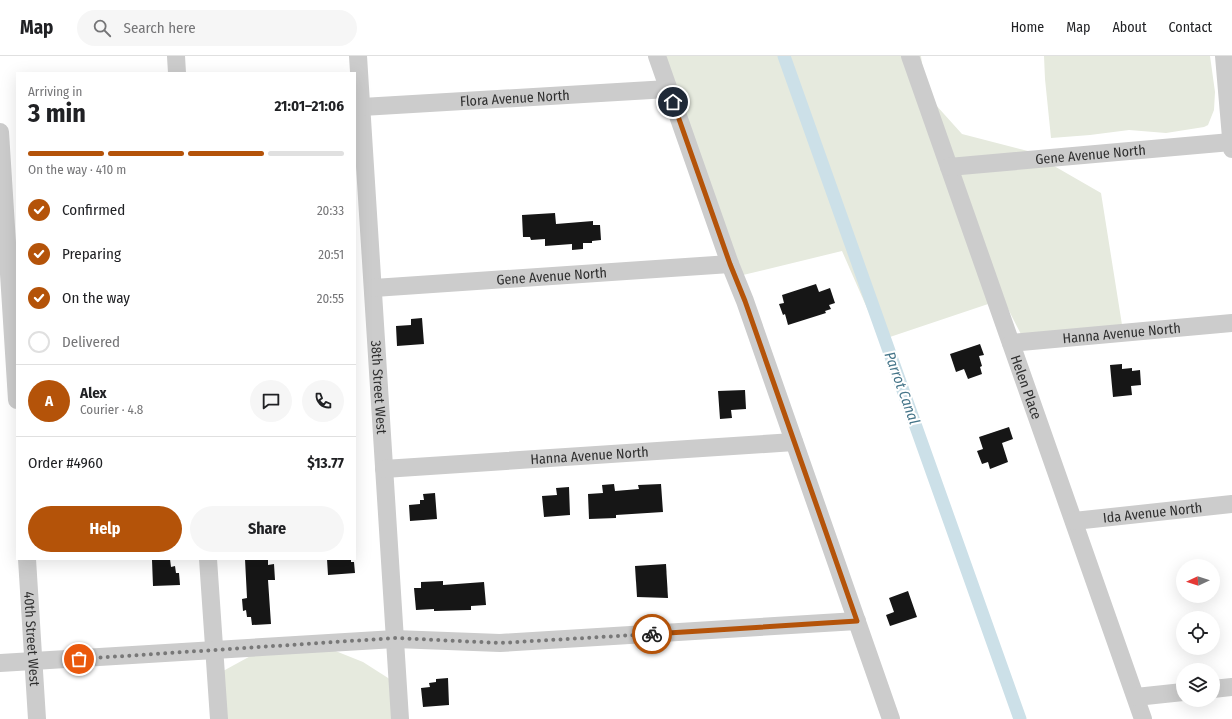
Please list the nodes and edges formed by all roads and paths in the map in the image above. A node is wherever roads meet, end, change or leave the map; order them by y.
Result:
1 (176, 56) edge
2 (358, 56) edge
3 (657, 56) edge
4 (910, 56) edge
5 (1224, 56) edge
6 (177, 72) edge
7 (668, 89) junction
8 (362, 107) junction
9 (0, 132) edge
10 (1232, 145) edge
11 (360, 162) edge
12 (949, 167) junction
13 (7, 185) edge
14 (730, 264) junction
15 (374, 288) junction
16 (1232, 323) edge
17 (1011, 343) junction
18 (16, 378) edge
19 (794, 442) junction
20 (384, 469) junction
21 (1232, 504) edge
22 (1074, 521) junction
23 (27, 560) edge
24 (208, 560) edge
25 (857, 621) junction
26 (395, 638) junction
27 (215, 650) junction
28 (34, 661) junction
29 (0, 664) edge
30 (1232, 687) edge
31 (1220, 688) edge
32 (1176, 693) edge
33 (1136, 697) junction
34 (37, 719) edge
35 (219, 719) edge
36 (400, 719) edge
37 (891, 719) edge
38 (1144, 719) edge

1 - 6 street
2 - 8 street, 38th Street West
3 - 7 street
4 - 12 street, Helen Place
5 - 10 street
7 - 8 street, Flora Avenue North
7 - 14 street
8 - 11 street, 38th Street West
9 - 13 street
10 - 12 street, Gene Avenue North
11 - 15 street, 38th Street West
12 - 17 street, Helen Place
13 - 18 street
14 - 15 street, Gene Avenue North
14 - 19 street
15 - 20 street, 38th Street West
16 - 17 street, Hanna Avenue North
17 - 22 street, Helen Place
19 - 20 street, Hanna Avenue North
19 - 25 street
20 - 26 street, 38th Street West
21 - 22 street, Ida Avenue North
22 - 33 street, Helen Place
23 - 28 street, 40th Street West
24 - 27 street
25 - 26 street
25 - 37 street
26 - 27 street
26 - 36 street, 38th Street West
27 - 28 street
27 - 35 street
28 - 29 street
28 - 34 street, 40th Street West
30 - 31 street
32 - 33 street
33 - 38 street, Helen Place

